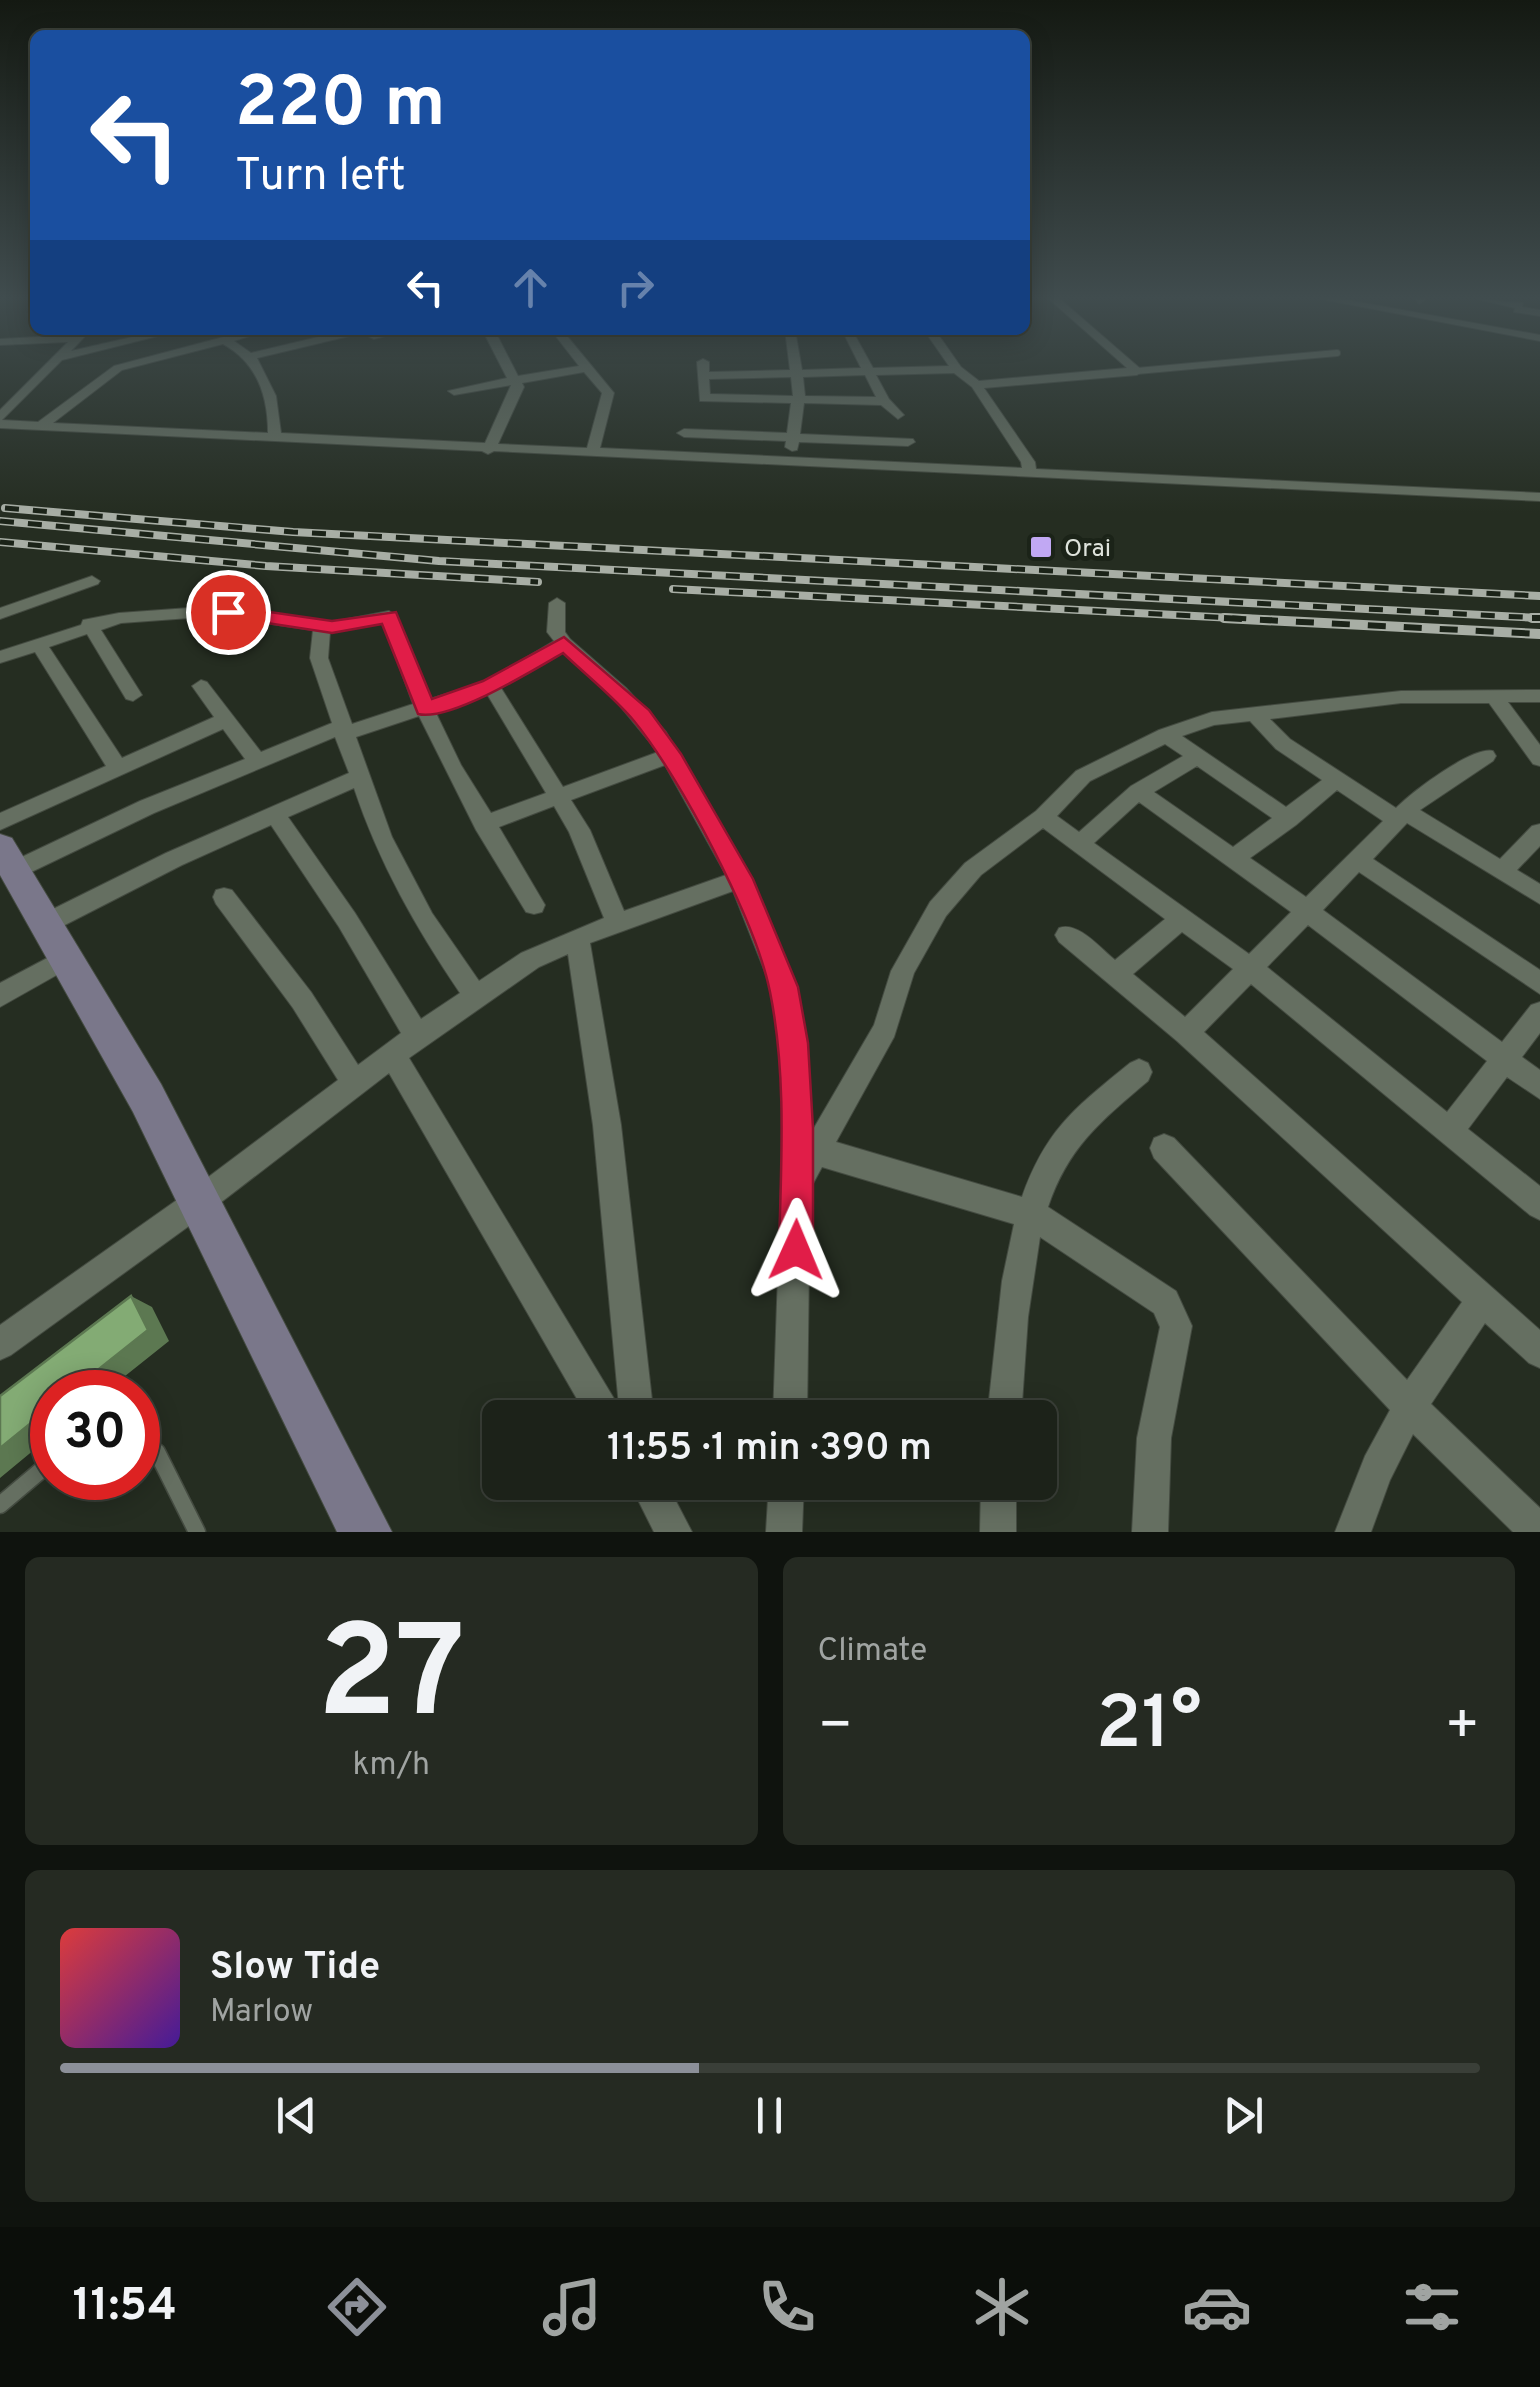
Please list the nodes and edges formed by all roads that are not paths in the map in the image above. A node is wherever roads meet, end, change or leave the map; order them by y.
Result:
1 (47, 370) edge
2 (115, 370) edge
3 (257, 370) edge
4 (511, 370) edge
5 (571, 370) edge
6 (586, 370) edge
7 (704, 370) edge
8 (732, 370) edge
9 (796, 370) edge
10 (868, 370) edge
11 (1142, 370) edge
12 (961, 371) joint
13 (1136, 371) joint
14 (797, 374) junction
15 (870, 374) junction
16 (517, 381) junction
17 (976, 385) junction
18 (454, 392) dead end
19 (884, 401) junction
20 (798, 402) junction
21 (898, 415) dead end
22 (0, 421) edge
23 (39, 427) junction
24 (684, 433) dead end
25 (794, 437) junction
26 (274, 439) junction
27 (908, 442) dead end
28 (488, 450) junction
29 (592, 454) junction
30 (790, 463) junction
31 (1030, 475) junction
32 (1540, 497) edge
33 (92, 581) dead end
34 (556, 603) dead end
35 (0, 614) edge
36 (89, 624) junction
37 (322, 626) junction
38 (38, 643) junction
39 (564, 644) junction
40 (0, 657) edge
41 (202, 686) dead end
42 (491, 686) junction
43 (1492, 694) junction
44 (133, 695) dead end
45 (1540, 696) edge
46 (425, 709) junction
47 (1254, 714) junction
48 (227, 719) junction
49 (342, 731) junction
50 (1166, 734) junction
51 (670, 755) junction
52 (1486, 756) dead end
53 (1198, 757) junction
54 (1540, 759) edge
55 (257, 760) junction
56 (117, 767) junction
57 (358, 777) junction
58 (1334, 780) junction
59 (1138, 791) junction
60 (558, 793) junction
61 (274, 814) junction
62 (1402, 816) junction
63 (1043, 817) junction
64 (1289, 820) junction
65 (0, 822) edge
66 (484, 824) junction
67 (1540, 832) edge
68 (1080, 843) junction
69 (8, 858) edge
70 (1233, 859) junction
71 (1358, 860) junction
72 (1503, 870) junction
73 (740, 879) junction
74 (1540, 894) edge
75 (224, 897) dead end
76 (534, 905) dead end
77 (1306, 910) junction
78 (1183, 917) junction
79 (617, 923) junction
80 (1067, 935) dead end
81 (577, 938) junction
82 (60, 939) junction
83 (1250, 968) junction
84 (1117, 973) junction
85 (1540, 984) edge
86 (475, 995) junction
87 (0, 996) edge
88 (1540, 1012) edge
89 (1186, 1033) junction
90 (417, 1036) junction
91 (393, 1054) junction
92 (1503, 1059) junction
93 (1139, 1072) dead end
94 (354, 1084) junction
95 (1540, 1086) edge
96 (1449, 1131) junction
97 (1164, 1148) dead end
98 (817, 1151) junction
99 (796, 1184) junction
100 (201, 1200) junction
101 (1540, 1205) edge
102 (1033, 1215) junction
103 (1482, 1300) junction
104 (0, 1344) edge
105 (1540, 1352) edge
106 (596, 1400) edge
107 (634, 1400) edge
108 (790, 1400) edge
109 (1006, 1400) edge
110 (1408, 1405) junction
111 (160, 1458) edge
112 (30, 1480) edge
113 (656, 1500) edge
114 (786, 1500) edge
115 (999, 1500) edge
116 (0, 1505) edge
117 (197, 1532) edge
118 (365, 1532) edge
119 (674, 1532) edge
120 (784, 1532) edge
121 (998, 1532) edge
122 (1150, 1532) edge
123 (1353, 1532) edge
124 (1539, 1532) edge

1 - 22 street
2 - 23 street
3 - 26 street
4 - 16 street
5 - 16 street
6 - 29 street
7 - 20 street
8 - 14 street
9 - 14 street
10 - 15 street
11 - 13 lane
12 - 15 street
12 - 17 street
13 - 17 street
14 - 15 street
14 - 20 street
15 - 19 street
16 - 18 street
16 - 28 street
17 - 31 street
19 - 20 street
19 - 21 street
20 - 25 street
22 - 23 street
23 - 26 street
24 - 25 street
25 - 27 street
25 - 30 street
26 - 28 street
28 - 29 street
29 - 30 street
30 - 31 street
31 - 32 street
33 - 35 street
34 - 39 street
36 - 37 street
36 - 38 street
36 - 44 street
37 - 46 street
37 - 49 street
38 - 40 street
38 - 56 street
39 - 42 street
39 - 51 street
41 - 48 street
42 - 46 street
42 - 60 street
43 - 45 street
43 - 47 street
43 - 54 street
46 - 49 street
46 - 66 street
47 - 50 street
47 - 58 street
48 - 55 street
48 - 56 street
49 - 55 street
49 - 57 street
50 - 53 street
50 - 63 street
51 - 60 street
51 - 73 street
52 - 62 street
53 - 59 street
53 - 64 street
55 - 69 street
56 - 65 street
57 - 61 street
57 - 86 street
58 - 62 street
58 - 64 street
59 - 68 street
59 - 70 street
60 - 66 street
60 - 79 street
61 - 82 street
61 - 90 street
62 - 71 street
62 - 72 street
63 - 68 street
63 - 98 street
64 - 70 street
66 - 76 street
67 - 72 street
68 - 78 street
69 - 82 street
70 - 77 street
71 - 77 street
71 - 85 street
72 - 74 street
73 - 79 street
73 - 99 street
75 - 94 street
77 - 83 street
77 - 92 street
78 - 83 street
78 - 84 street
79 - 81 street
80 - 84 street
81 - 86 street
81 - 107 street
82 - 87 street
82 - 100 street
83 - 89 street
83 - 96 street
84 - 89 street
86 - 90 street
88 - 92 street
89 - 103 street
90 - 91 street
91 - 94 street
91 - 106 street
92 - 95 street
92 - 96 street
93 - 102 street
94 - 100 street
96 - 101 street
97 - 110 street
98 - 99 street
98 - 102 street
99 - 108 street
100 - 104 street
100 - 118 street
102 - 109 street
102 - 122 street
103 - 105 street
103 - 110 street
110 - 123 street
110 - 124 street
111 - 117 lane
112 - 116 lane
113 - 119 street
114 - 120 street
115 - 121 street

